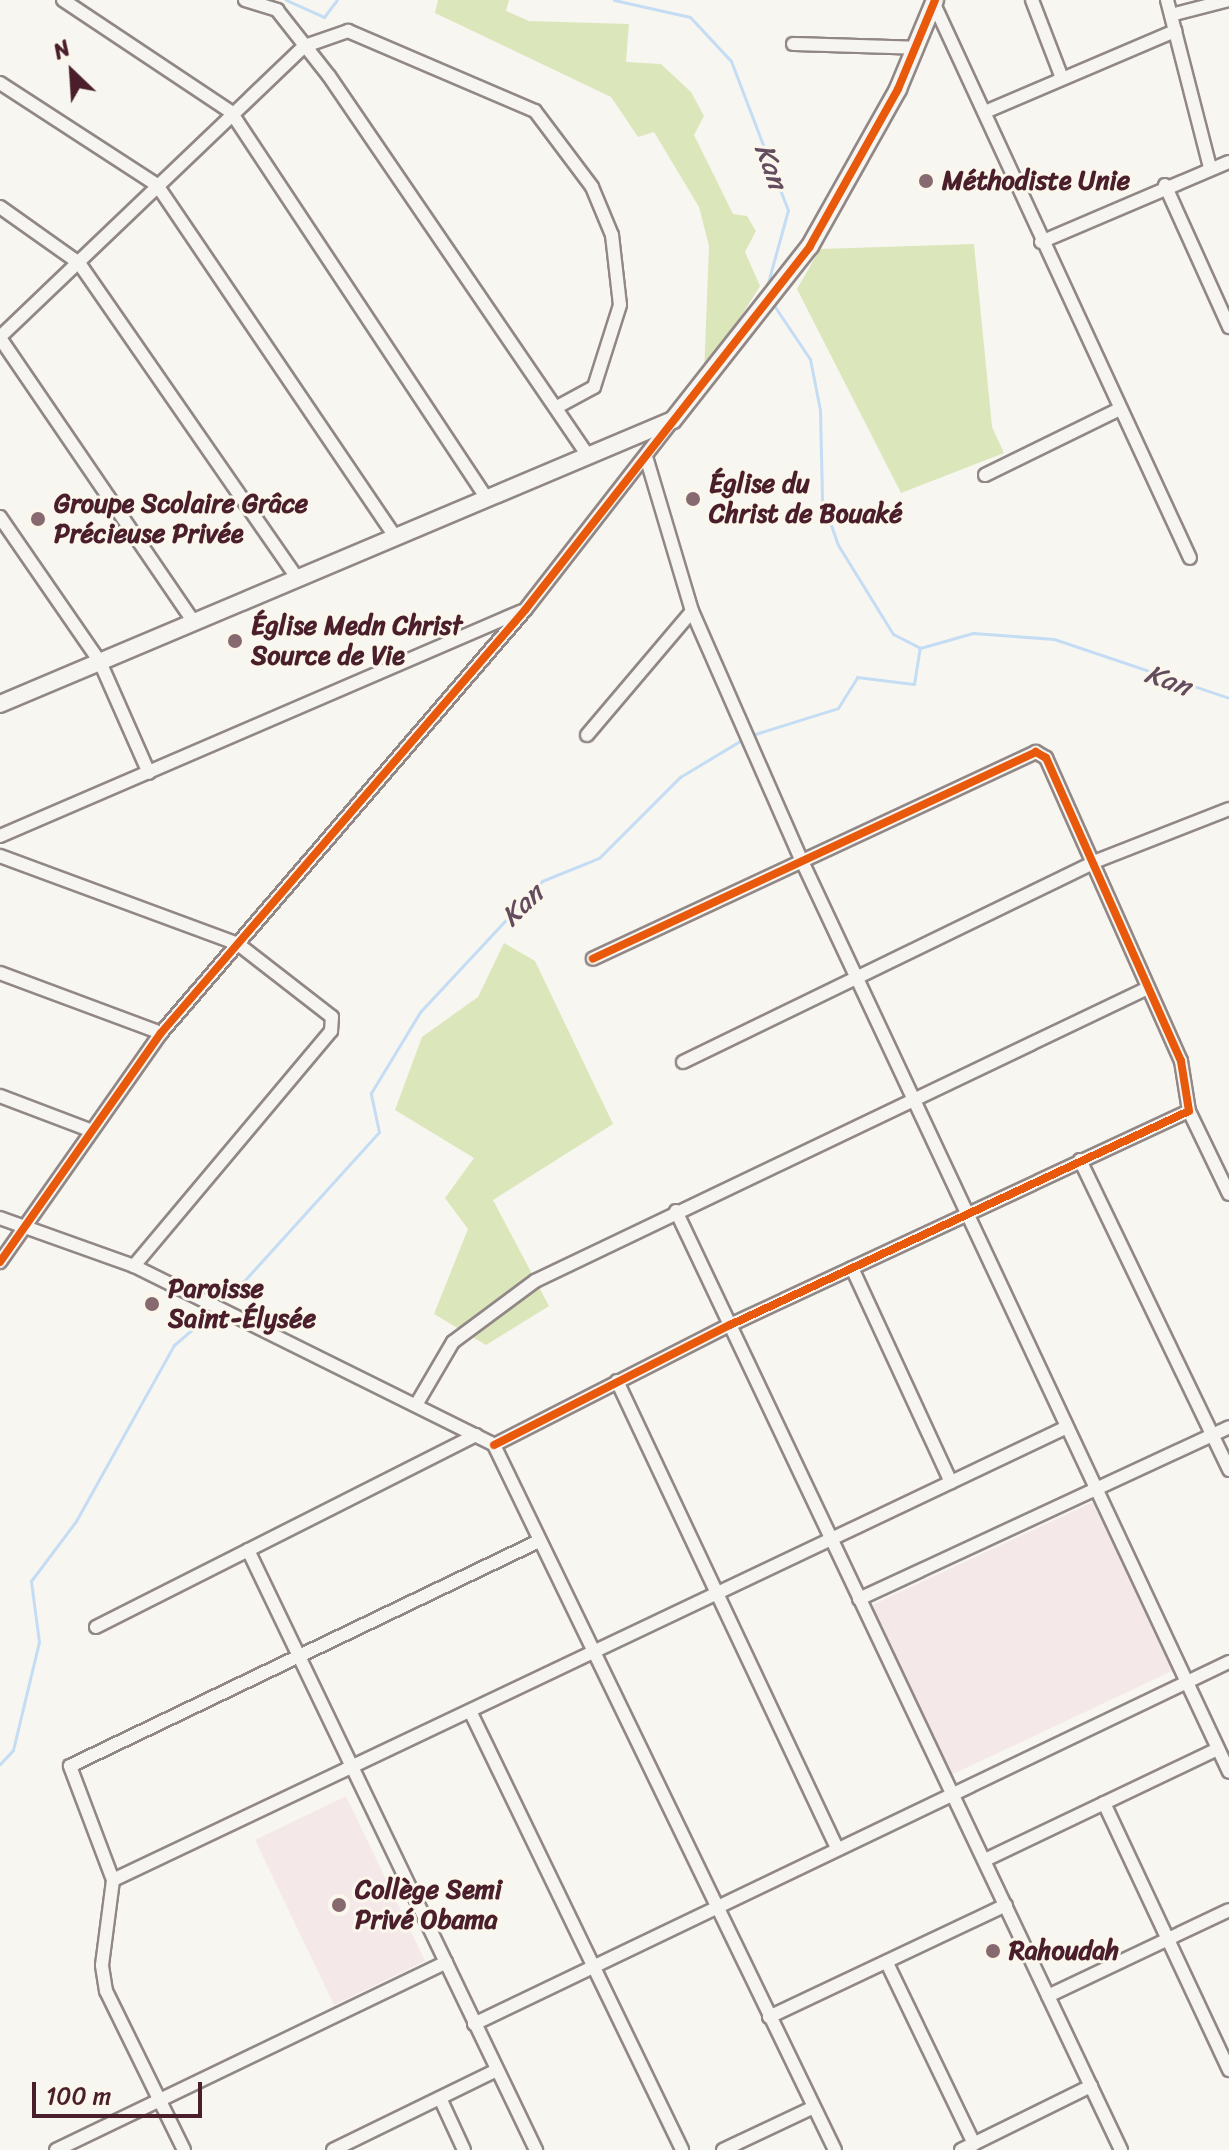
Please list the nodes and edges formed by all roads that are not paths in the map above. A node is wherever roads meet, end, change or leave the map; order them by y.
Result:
1 (63, 0) edge
2 (245, 0) edge
3 (1032, 0) edge
4 (1167, 0) edge
5 (1227, 0) edge
6 (934, 2) edge
7 (1171, 15) junction
8 (1175, 31) junction
9 (793, 44) dead end
10 (305, 46) junction
11 (917, 48) junction
12 (1062, 78) junction
13 (0, 83) edge
14 (231, 112) junction
15 (985, 112) junction
16 (1229, 162) edge
17 (1210, 167) junction
18 (157, 185) junction
19 (1165, 185) junction
20 (0, 207) edge
21 (1041, 242) junction
22 (79, 263) junction
23 (1229, 327) edge
24 (0, 337) edge
25 (557, 407) junction
26 (1120, 409) junction
27 (673, 420) junction
28 (588, 456) junction
29 (647, 460) junction
30 (985, 475) dead end
31 (488, 500) junction
32 (0, 517) edge
33 (396, 538) junction
34 (1190, 558) dead end
35 (298, 579) junction
36 (525, 610) junction
37 (692, 611) junction
38 (194, 622) junction
39 (100, 662) junction
40 (1, 701) edge
41 (587, 735) dead end
42 (149, 773) junction
43 (1229, 809) edge
44 (0, 836) edge
45 (0, 856) edge
46 (801, 859) junction
47 (1094, 862) junction
48 (238, 944) junction
49 (593, 959) dead end
50 (0, 973) edge
51 (857, 979) junction
52 (1148, 988) junction
53 (161, 1033) junction
54 (683, 1062) dead end
55 (912, 1095) junction
56 (0, 1096) edge
57 (1189, 1111) junction
58 (87, 1129) junction
59 (1080, 1160) junction
60 (1229, 1194) edge
61 (676, 1211) junction
62 (967, 1213) junction
63 (0, 1218) edge
64 (22, 1226) junction
65 (0, 1262) edge
66 (134, 1266) junction
67 (852, 1268) junction
68 (730, 1325) junction
69 (617, 1381) junction
70 (416, 1405) junction
71 (1067, 1427) junction
72 (1229, 1427) edge
73 (476, 1435) junction
74 (1212, 1435) junction
75 (494, 1445) junction
76 (1229, 1470) edge
77 (951, 1482) junction
78 (1097, 1490) junction
79 (832, 1540) junction
80 (539, 1541) junction
81 (248, 1550) junction
82 (718, 1593) junction
83 (859, 1599) junction
84 (96, 1627) dead end
85 (596, 1652) junction
86 (299, 1657) junction
87 (1229, 1662) edge
88 (1187, 1682) junction
89 (471, 1713) junction
90 (1218, 1749) junction
91 (353, 1770) junction
92 (1229, 1772) edge
93 (953, 1793) junction
94 (1104, 1803) junction
95 (837, 1848) junction
96 (985, 1860) junction
97 (113, 1880) junction
98 (1006, 1905) junction
99 (718, 1906) junction
100 (1229, 1910) edge
101 (1169, 1939) junction
102 (446, 1962) junction
103 (887, 1963) junction
104 (595, 1968) junction
105 (1048, 1996) junction
106 (769, 2017) junction
107 (474, 2024) junction
108 (497, 2070) junction
109 (1229, 2070) edge
110 (1091, 2086) junction
111 (158, 2097) junction
112 (440, 2098) junction
113 (812, 2108) junction
114 (974, 2144) junction
115 (56, 2150) edge
116 (184, 2150) edge
117 (333, 2150) edge
118 (464, 2150) edge
119 (536, 2150) edge
120 (682, 2150) edge
121 (723, 2150) edge
122 (835, 2150) edge
123 (961, 2150) edge
124 (1121, 2150) edge

1 - 14 street
2 - 10 street
3 - 12 street
4 - 7 street
5 - 7 street
6 - 11 street
6 - 15 street
7 - 8 street
8 - 12 street
8 - 17 street
9 - 11 street
10 - 14 street
10 - 25 street
10 - 25 street
11 - 27 street
12 - 15 street
13 - 18 street
14 - 18 street
14 - 31 street
15 - 21 street
16 - 17 street
17 - 19 street
18 - 22 street
18 - 33 street
19 - 21 street
19 - 23 street
20 - 22 street
21 - 26 street
22 - 24 street
22 - 35 street
24 - 38 street
25 - 28 street
26 - 30 street
26 - 34 street
27 - 28 street
27 - 29 street
28 - 31 street
29 - 36 street
29 - 37 street
31 - 33 street
32 - 39 street
33 - 35 street
35 - 38 street
36 - 42 street
36 - 48 street
37 - 41 street
37 - 46 street
38 - 39 street
39 - 40 street
39 - 42 street
42 - 44 street
43 - 47 street
45 - 48 street
46 - 47 street
46 - 49 street
46 - 51 street
47 - 51 street
47 - 52 street
48 - 53 street
48 - 66 street
50 - 53 street
51 - 54 street
51 - 55 street
52 - 55 street
52 - 57 street
53 - 58 street
55 - 61 street
55 - 62 street
56 - 58 street
57 - 59 street
57 - 60 street
58 - 64 street
59 - 62 street
59 - 74 street
61 - 68 street
61 - 70 street
62 - 67 street
62 - 71 street
63 - 64 street
64 - 65 street
64 - 66 street
66 - 70 street
67 - 68 street
67 - 77 street
68 - 69 street
68 - 79 street
69 - 75 street
69 - 82 street
70 - 73 street
71 - 77 street
71 - 78 street
72 - 74 street
73 - 75 street
73 - 81 street
74 - 76 street
74 - 78 street
75 - 80 street
77 - 79 street
78 - 83 street
78 - 88 street
79 - 82 street
79 - 83 street
80 - 85 street
80 - 86 street
81 - 84 street
81 - 86 street
82 - 85 street
82 - 95 street
83 - 93 street
85 - 89 street
85 - 99 street
86 - 91 street
86 - 97 street
87 - 88 street
88 - 90 street
88 - 93 street
89 - 91 street
89 - 104 street
90 - 92 street
90 - 94 street
91 - 97 street
91 - 102 street
93 - 95 street
93 - 96 street
94 - 96 street
94 - 101 street
95 - 99 street
96 - 98 street
97 - 111 street
98 - 103 street
98 - 105 street
99 - 104 street
99 - 106 street
100 - 101 street
101 - 105 street
101 - 109 street
102 - 107 street
102 - 111 street
103 - 106 street
103 - 114 street
104 - 107 street
104 - 120 street
105 - 110 street
106 - 113 street
107 - 108 street
108 - 112 street
108 - 119 street
110 - 114 street
110 - 124 street
111 - 115 street
111 - 116 street
112 - 117 street
112 - 118 street
113 - 121 street
113 - 122 street
114 - 123 street

